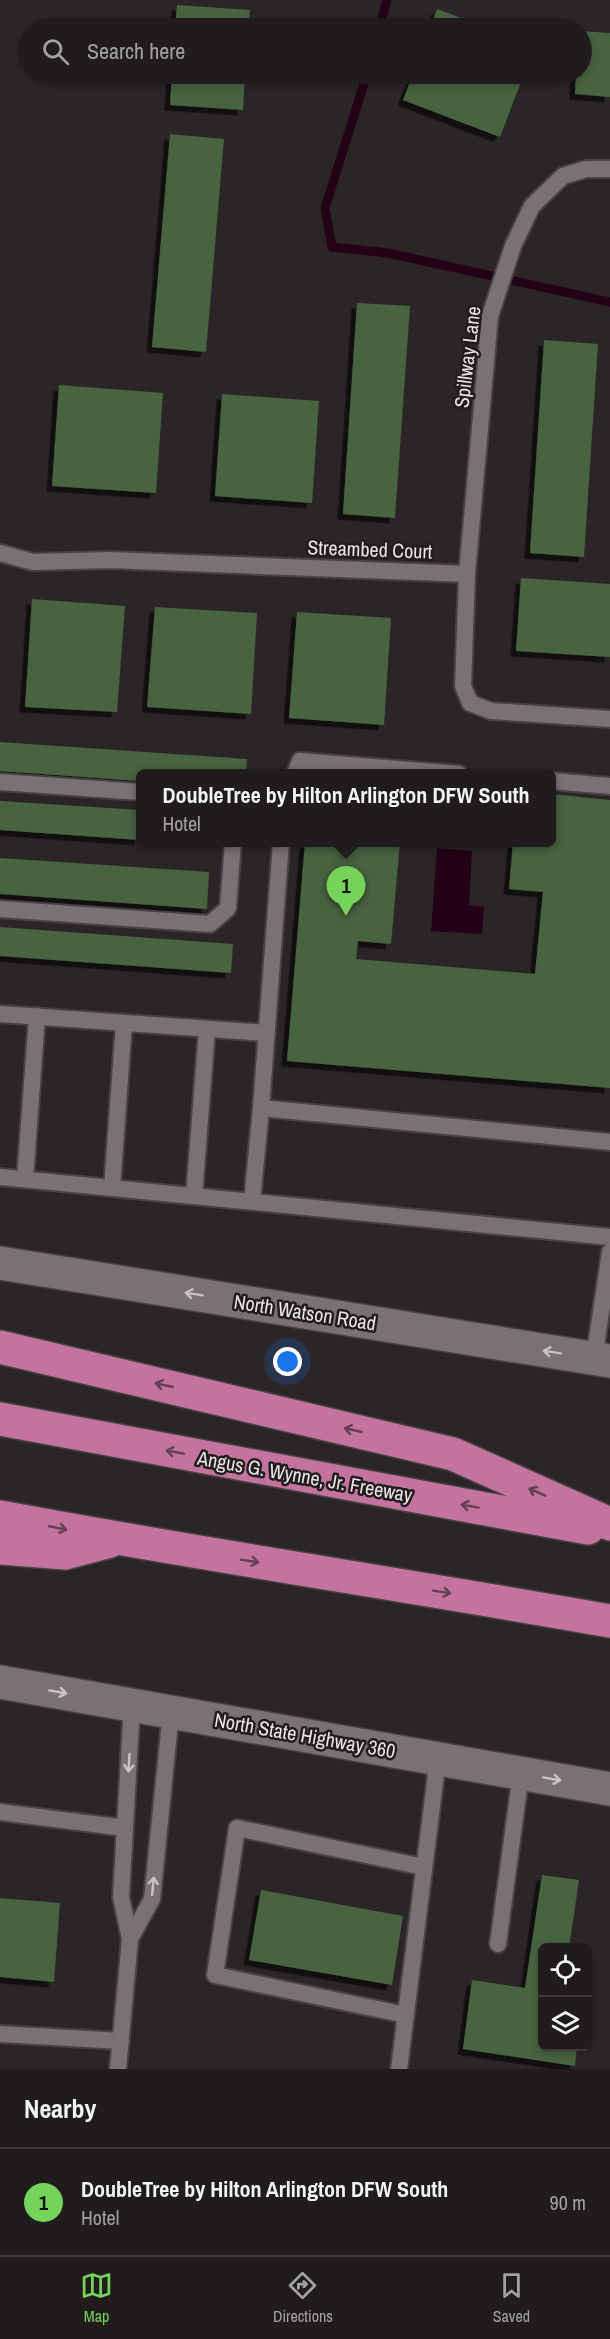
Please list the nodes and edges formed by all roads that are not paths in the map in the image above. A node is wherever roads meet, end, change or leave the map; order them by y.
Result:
1 (610, 169) edge
2 (0, 553) edge
3 (467, 574) junction
4 (610, 719) edge
5 (298, 769) edge
6 (398, 769) edge
7 (0, 782) edge
8 (556, 782) edge
9 (610, 786) edge
10 (136, 792) edge
11 (233, 847) edge
12 (281, 847) edge
13 (0, 909) edge
14 (0, 1014) edge
15 (37, 1016) junction
16 (124, 1023) junction
17 (207, 1029) junction
18 (266, 1033) junction
19 (261, 1108) junction
20 (610, 1142) edge
21 (0, 1177) edge
22 (25, 1179) junction
23 (112, 1188) junction
24 (194, 1196) junction
25 (252, 1201) junction
26 (610, 1237) edge
27 (610, 1252) edge
28 (0, 1263) edge
29 (0, 1347) edge
30 (602, 1360) edge
31 (0, 1419) edge
32 (0, 1517) edge
33 (610, 1524) edge
34 (610, 1532) edge
35 (116, 1539) junction
36 (0, 1548) edge
37 (610, 1621) edge
38 (0, 1682) edge
39 (132, 1705) junction
40 (171, 1712) junction
41 (438, 1758) junction
42 (521, 1773) junction
43 (610, 1790) edge
44 (0, 1812) edge
45 (125, 1828) junction
46 (424, 1867) junction
47 (130, 1939) junction
48 (498, 1944) dead end
49 (406, 2015) junction
50 (0, 2034) edge
51 (121, 2041) junction
52 (118, 2069) edge
53 (399, 2069) edge

1 - 3 lane, Spillway Lane
2 - 3 lane, Streambed Court
3 - 4 lane
5 - 6 lane
7 - 10 lane
8 - 9 lane
11 - 13 lane
12 - 18 lane
14 - 15 lane
15 - 16 lane
15 - 22 lane
16 - 17 lane
16 - 23 lane
17 - 18 lane
17 - 24 lane
18 - 19 lane
19 - 20 lane
19 - 25 lane
21 - 22 lane
22 - 23 lane
23 - 24 lane
24 - 25 lane
25 - 26 lane
27 - 30 lane
30 -> 28 main road, North Watson Road
33 -> 29 highway
34 -> 31 highway, Angus G. Wynne, Jr. Freeway
32 -> 35 highway
35 - 36 highway
35 -> 37 highway
38 -> 39 main road, North State Highway 360
39 - 40 main road, North State Highway 360
39 -> 45 lane
40 - 41 main road, North State Highway 360
47 -> 40 lane
41 - 42 main road, North State Highway 360
41 - 46 lane
42 -> 43 main road, North State Highway 360
42 - 48 lane
44 - 45 lane
45 - 47 lane
46 - 49 lane
46 - 49 lane
47 - 51 lane
49 - 53 lane
50 - 51 lane
51 - 52 lane

